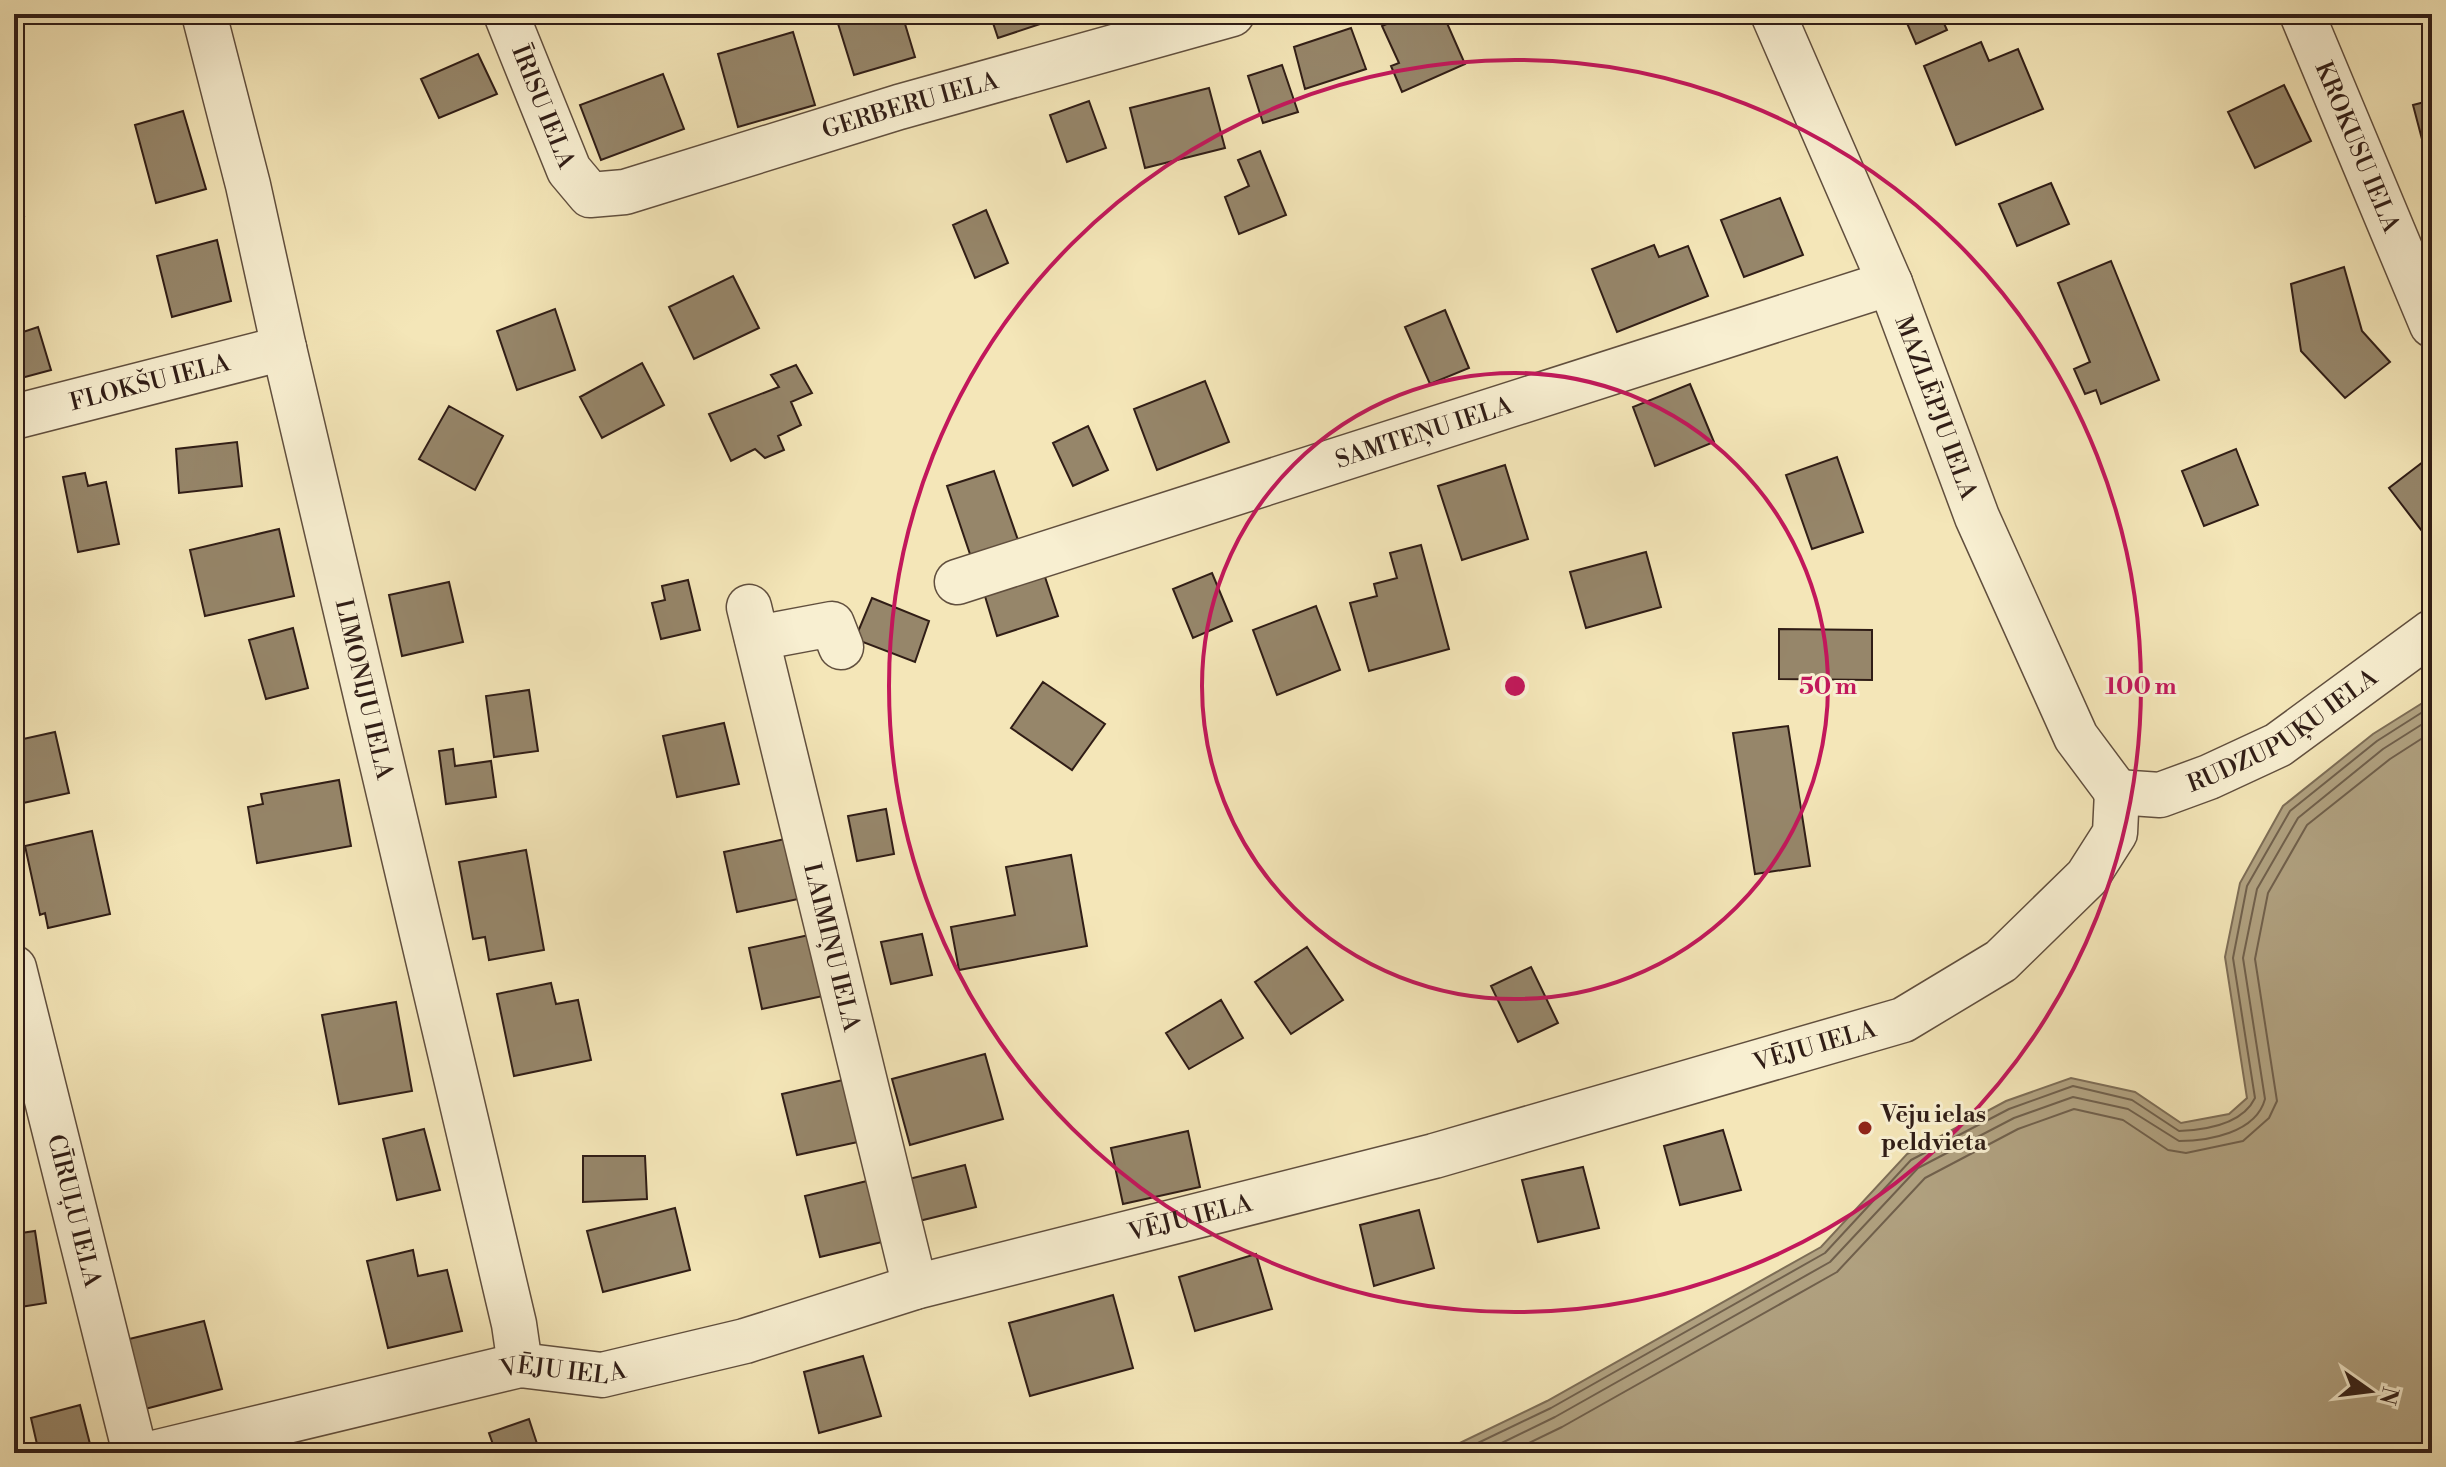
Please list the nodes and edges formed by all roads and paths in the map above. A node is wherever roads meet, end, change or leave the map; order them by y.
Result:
1 (204, 14) edge
2 (506, 14) edge
3 (1232, 14) edge
4 (1773, 14) edge
5 (2302, 14) edge
6 (590, 195) joint
7 (1890, 283) junction
8 (2432, 325) edge
9 (284, 348) junction
10 (14, 417) edge
11 (957, 582) dead end
12 (2432, 632) edge
13 (841, 647) dead end
14 (2117, 792) junction
15 (14, 968) edge
16 (915, 1287) junction
17 (520, 1365) junction
18 (135, 1453) edge
19 (154, 1453) edge

1 - 9 street, LIMONIJU IELA
2 - 6 street, ĪRISU IELA
3 - 6 street, GERBERU IELA
4 - 7 street, MAZLĒPJU IELA
5 - 8 street, KROKUSU IELA
7 - 11 street, SAMTEŅU IELA
7 - 14 street, MAZLĒPJU IELA
9 - 10 street, FLOKŠU IELA
9 - 17 street, LIMONIJU IELA
12 - 14 street, RUDZUPUĶU IELA
13 - 16 street, LAIMIŅU IELA
14 - 16 street, VĒJU IELA
15 - 18 street, CĪRUĻU IELA
16 - 17 street, VĒJU IELA
17 - 19 street, VĒJU IELA

